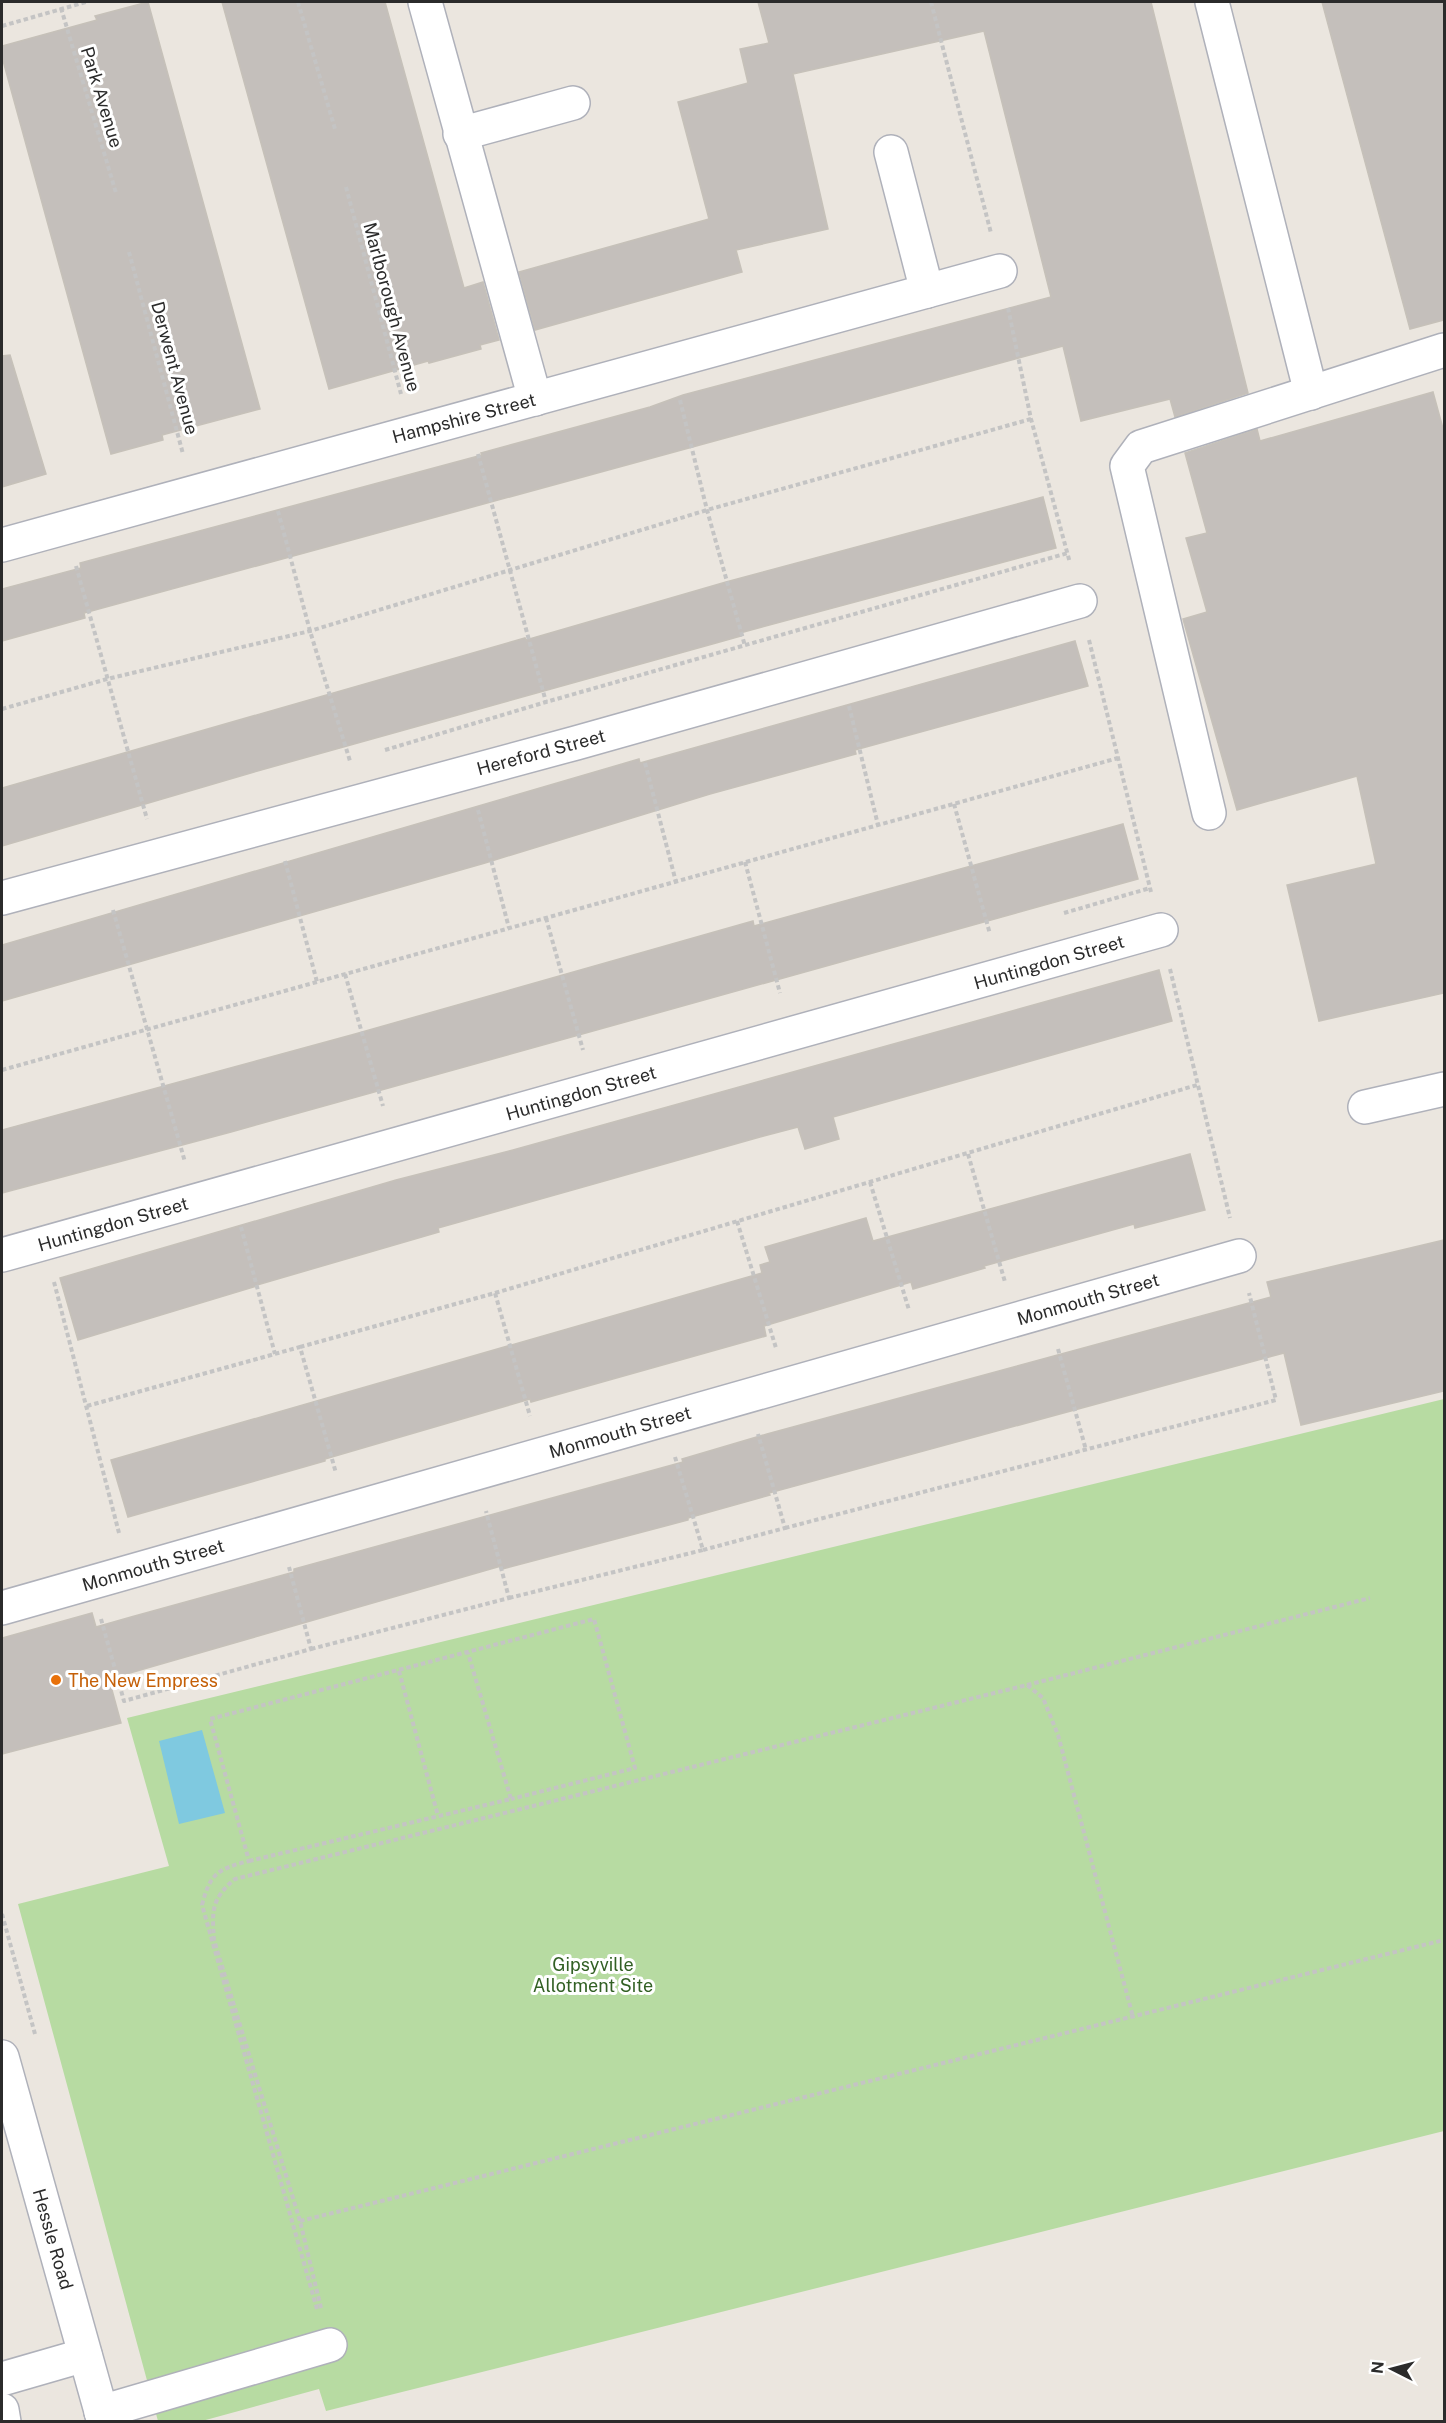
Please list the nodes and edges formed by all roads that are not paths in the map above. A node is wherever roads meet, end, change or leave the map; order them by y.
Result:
1 (425, 2) edge
2 (1212, 2) edge
3 (573, 103) dead end
4 (460, 134) junction
5 (891, 152) dead end
6 (1000, 271) dead end
7 (927, 291) junction
8 (1444, 350) edge
9 (1311, 393) junction
10 (535, 399) junction
11 (2, 545) edge
12 (1080, 601) dead end
13 (1209, 813) dead end
14 (2, 898) edge
15 (1161, 930) dead end
16 (1444, 1089) edge
17 (1365, 1107) dead end
18 (2, 1255) edge
19 (1239, 1256) dead end
20 (2, 1608) edge
21 (2, 2057) edge
22 (325, 2332) road end
23 (85, 2355) junction
24 (2, 2379) edge
25 (2, 2410) edge
26 (103, 2417) edge
27 (4, 2421) edge

1 - 4 street
2 - 9 street
3 - 4 street
4 - 10 street
5 - 7 street
6 - 7 street, Hampshire Street
7 - 10 street, Hampshire Street
8 - 9 street
9 - 13 street
10 - 11 street, Hampshire Street
12 - 14 street, Hereford Street
15 - 18 street, Huntingdon Street
16 - 17 street
19 - 20 street, Monmouth Street
21 - 23 street, Hessle Road
22 - 26 street
23 - 24 street
23 - 26 street, Hessle Road
25 - 27 street

